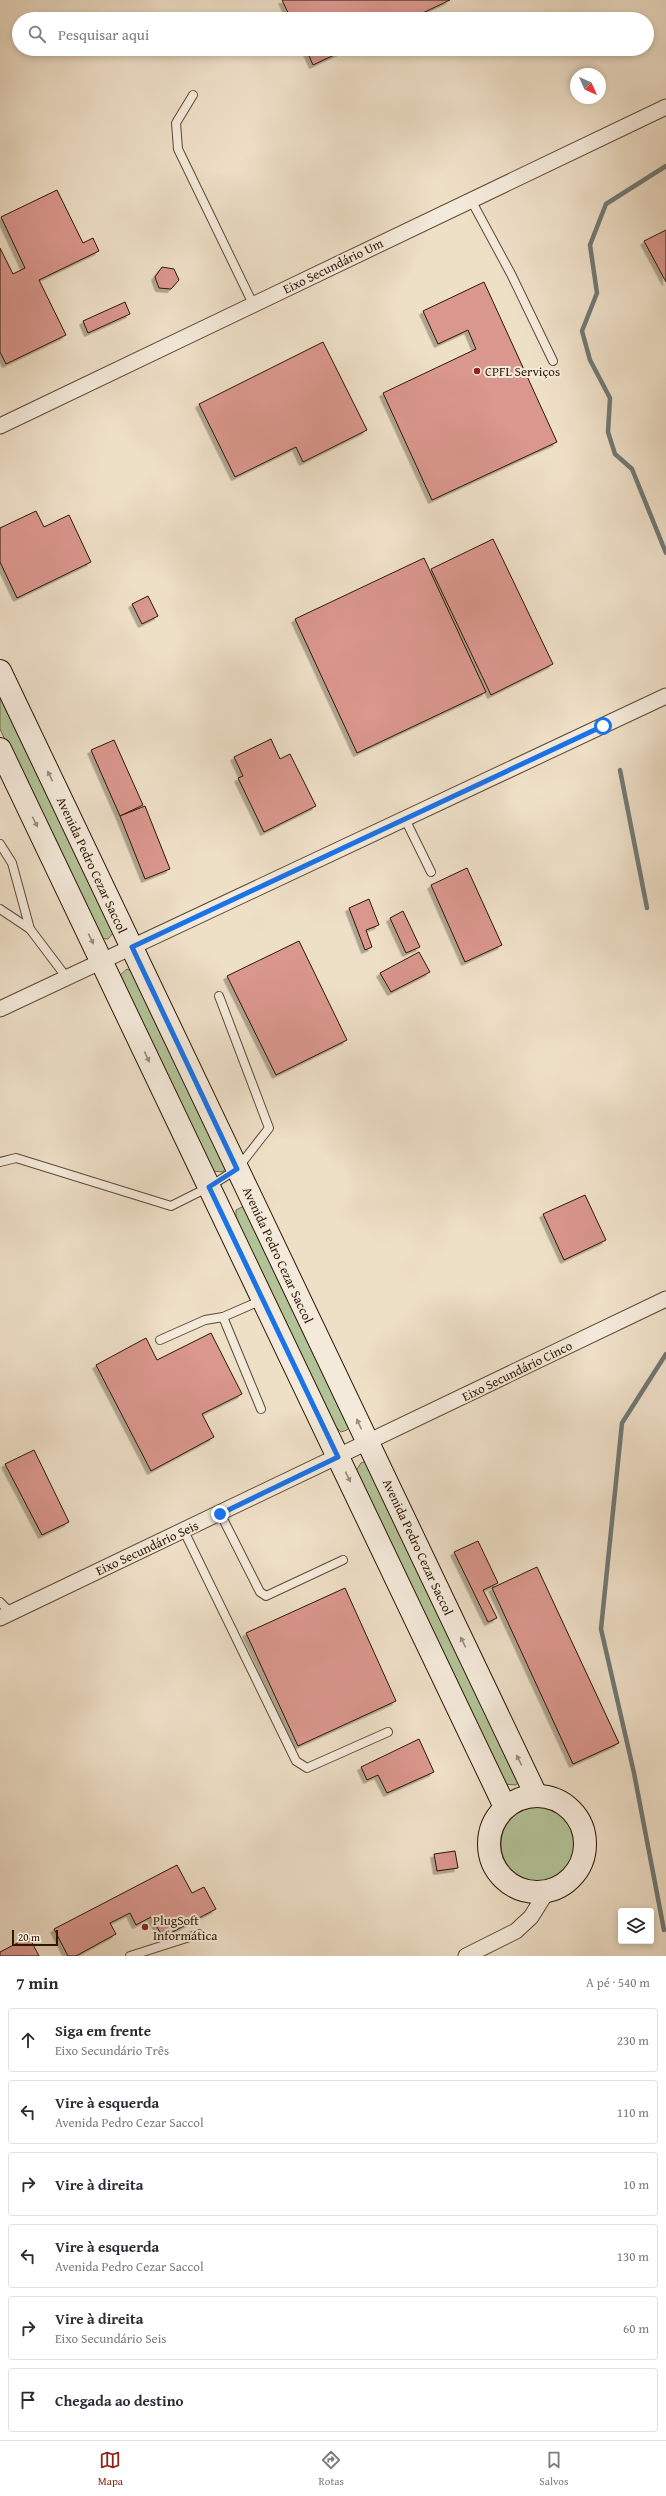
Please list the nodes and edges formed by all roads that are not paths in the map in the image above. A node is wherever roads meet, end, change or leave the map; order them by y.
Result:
1 (193, 95) dead end
2 (666, 107) edge
3 (471, 200) junction
4 (253, 304) junction
5 (553, 361) dead end
6 (0, 426) edge
7 (0, 671) edge
8 (666, 696) edge
9 (0, 749) edge
10 (405, 819) junction
11 (0, 844) edge
12 (430, 872) dead end
13 (0, 909) edge
14 (30, 929) junction
15 (132, 947) junction
16 (102, 961) junction
17 (67, 978) junction
18 (219, 996) dead end
19 (0, 1009) edge
20 (0, 1162) edge
21 (237, 1169) junction
22 (209, 1187) junction
23 (666, 1299) edge
24 (263, 1300) junction
25 (223, 1317) junction
26 (160, 1340) dead end
27 (261, 1409) dead end
28 (368, 1443) junction
29 (338, 1457) junction
30 (220, 1514) junction
31 (184, 1531) junction
32 (343, 1560) dead end
33 (0, 1602) edge
34 (6, 1615) edge
35 (388, 1732) dead end
36 (536, 1795) junction
37 (505, 1807) junction
38 (546, 1893) junction
39 (198, 1934) dead end
40 (130, 1956) edge
41 (466, 1956) edge

1 - 4 lane
2 - 3 street, Eixo Secundário Um
3 - 4 street, Eixo Secundário Um
3 - 5 lane
4 - 6 street, Eixo Secundário Um
15 -> 7 street, Avenida Pedro Cezar Saccol
8 - 10 street
9 -> 16 street
10 - 12 lane
10 - 15 street
11 - 14 lane
13 - 14 lane
14 - 17 lane
15 - 16 street
15 - 21 street, Avenida Pedro Cezar Saccol
16 - 17 street
16 -> 22 street
17 - 19 street
18 - 21 lane
20 - 22 lane
21 - 22 lane
28 -> 21 street, Avenida Pedro Cezar Saccol
22 - 24 street
23 - 28 street, Eixo Secundário Cinco
24 - 25 lane
24 - 29 street
25 - 26 lane
25 - 27 lane
28 - 29 street, Eixo Secundário Cinco
36 -> 28 street, Avenida Pedro Cezar Saccol
29 - 30 street, Eixo Secundário Seis
29 -> 37 street
30 - 31 street, Eixo Secundário Seis
30 - 32 lane
31 - 34 street, Eixo Secundário Seis
31 - 35 lane
33 - 34 lane
36 - 37 street
36 - 38 street
37 - 38 street
38 - 41 street
39 - 40 lane

